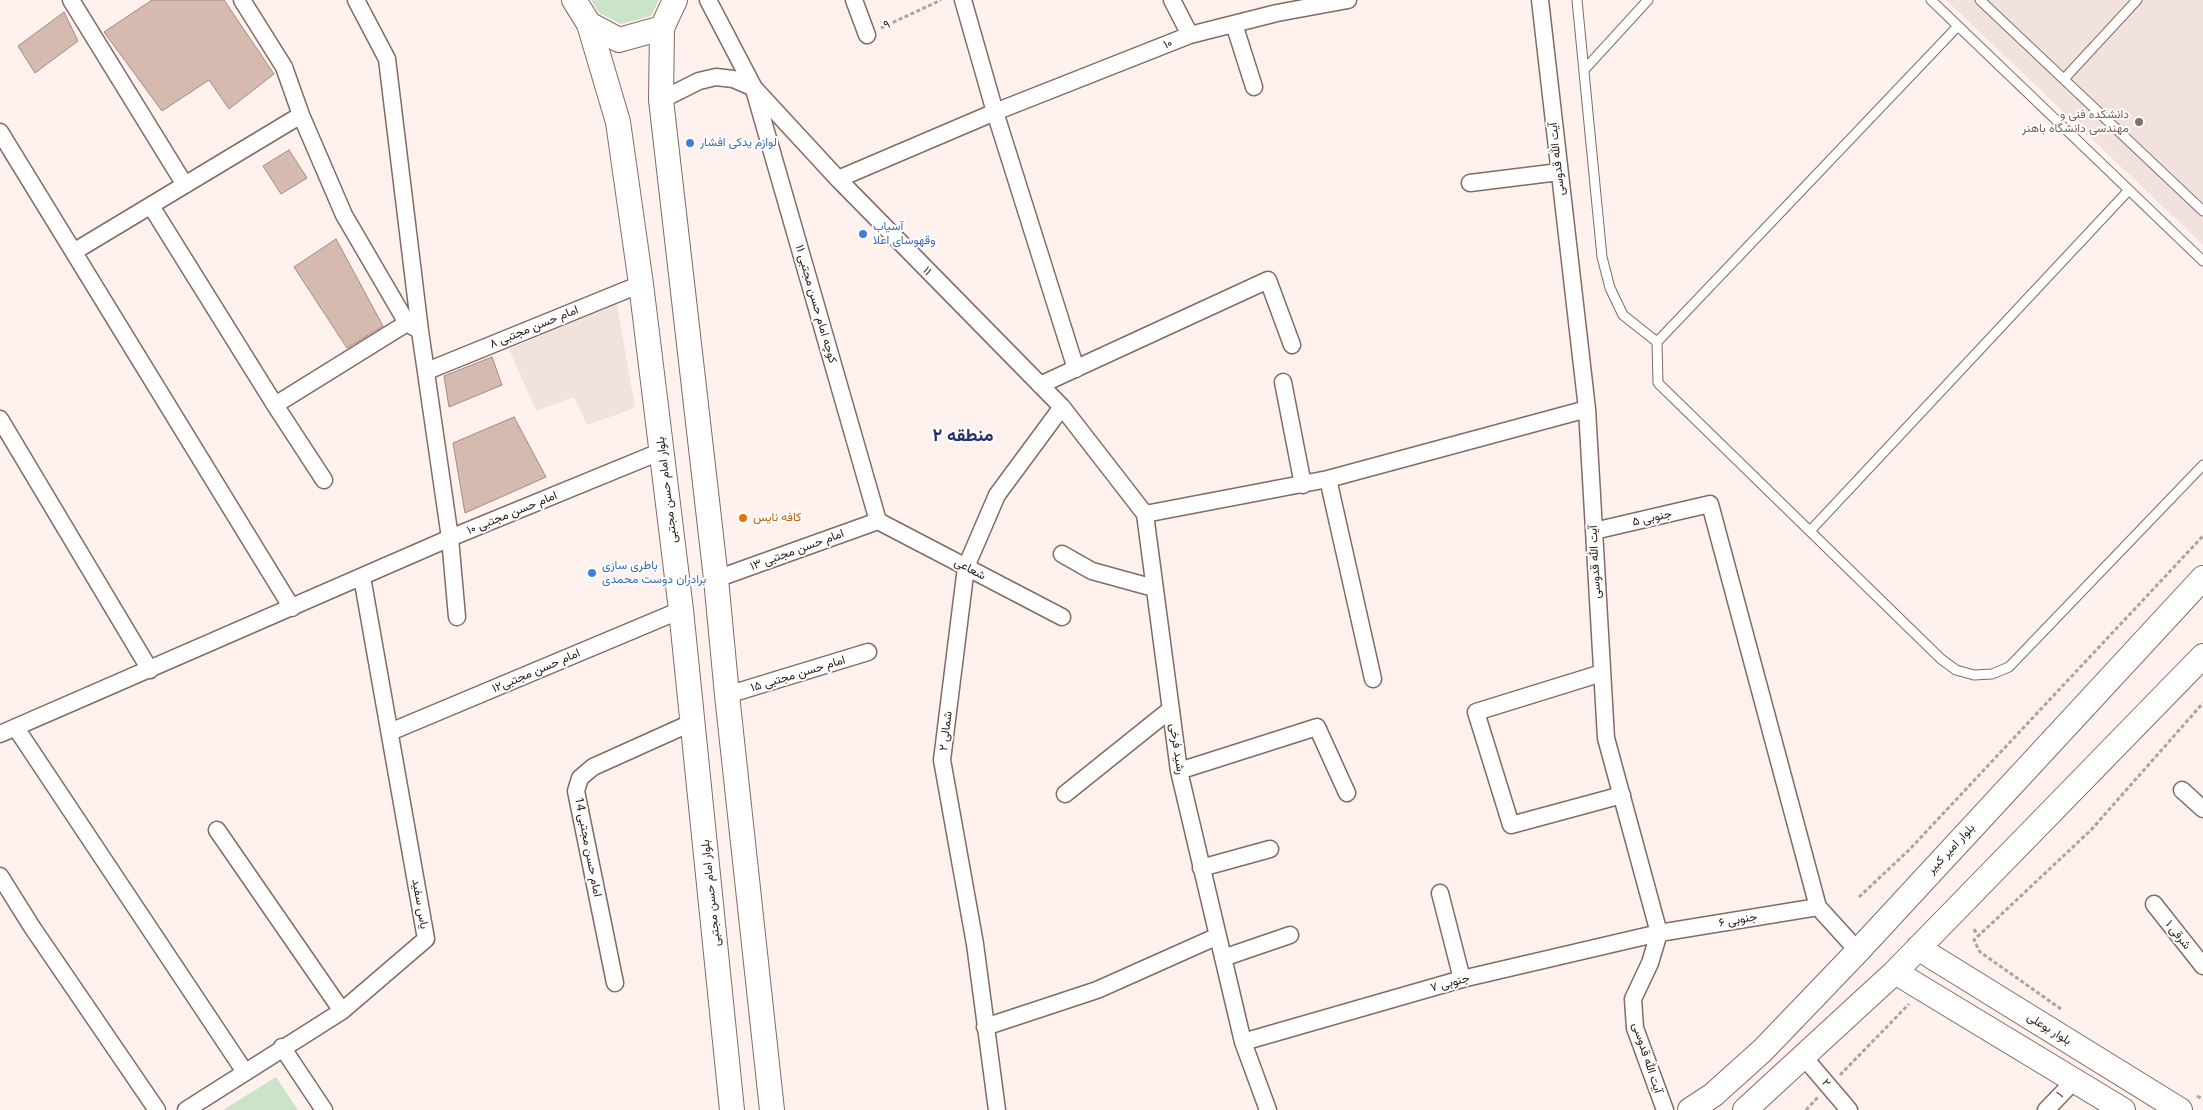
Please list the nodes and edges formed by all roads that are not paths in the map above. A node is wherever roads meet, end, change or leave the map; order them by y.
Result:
1 (71, 0) edge
2 (242, 0) edge
3 (356, 0) edge
4 (574, 0) edge
5 (675, 0) edge
6 (708, 0) edge
7 (854, 0) edge
8 (963, 0) edge
9 (1172, 0) edge
10 (1348, 0) edge
11 (1540, 0) edge
12 (1577, 0) edge
13 (1648, 0) edge
14 (1931, 0) edge
15 (1980, 0) edge
16 (2137, 0) edge
17 (1275, 6) edge
18 (589, 24) junction
19 (1234, 24) junction
20 (1958, 26) junction
21 (662, 28) junction
22 (867, 35) road end
23 (1190, 35) junction
24 (1584, 70) junction
25 (2064, 79) junction
26 (1254, 87) dead end
27 (754, 88) junction
28 (661, 100) junction
29 (995, 112) junction
30 (301, 115) junction
31 (0, 132) edge
32 (1559, 172) junction
33 (838, 179) junction
34 (1470, 183) dead end
35 (184, 186) junction
36 (2129, 190) junction
37 (151, 206) junction
38 (2203, 211) edge
39 (75, 251) junction
40 (2203, 261) edge
41 (641, 284) junction
42 (413, 327) junction
43 (1657, 342) junction
44 (1292, 345) dead end
45 (1076, 369) junction
46 (427, 371) junction
47 (1283, 382) dead end
48 (1040, 386) junction
49 (275, 405) junction
50 (1062, 407) junction
51 (1587, 410) junction
52 (0, 419) edge
53 (662, 451) junction
54 (2203, 465) edge
55 (1328, 479) junction
56 (324, 480) dead end
57 (1303, 485) junction
58 (1145, 514) junction
59 (878, 520) junction
60 (1810, 531) junction
61 (1594, 532) junction
62 (450, 538) junction
63 (1062, 554) dead end
64 (966, 567) junction
65 (362, 577) junction
66 (2203, 578) edge
67 (716, 579) junction
68 (1154, 588) junction
69 (292, 608) junction
70 (681, 610) junction
71 (457, 617) dead end
72 (1062, 617) dead end
73 (868, 652) dead end
74 (2203, 656) edge
75 (150, 670) junction
76 (1602, 673) junction
77 (1373, 679) dead end
78 (727, 695) junction
79 (1171, 708) junction
80 (693, 722) junction
81 (16, 728) junction
82 (390, 732) junction
83 (0, 734) edge
84 (1179, 772) junction
85 (2182, 790) dead end
86 (1347, 793) dead end
87 (1065, 794) dead end
88 (1622, 795) junction
89 (2203, 809) edge
90 (217, 830) dead end
91 (1270, 849) dead end
92 (1201, 868) junction
93 (0, 876) edge
94 (1440, 893) dead end
95 (2154, 904) dead end
96 (1818, 907) junction
97 (1659, 933) junction
98 (1218, 936) junction
99 (1290, 936) dead end
100 (1918, 948) junction
101 (1858, 951) junction
102 (1223, 958) junction
103 (2203, 966) edge
104 (1895, 972) junction
105 (1462, 979) junction
106 (615, 983) dead end
107 (342, 1011) junction
108 (985, 1027) junction
109 (1243, 1042) junction
110 (282, 1047) junction
111 (1803, 1056) junction
112 (245, 1072) junction
113 (2075, 1080) junction
114 (2187, 1102) edge
115 (157, 1110) edge
116 (186, 1110) edge
117 (324, 1110) edge
118 (732, 1110) edge
119 (772, 1110) edge
120 (997, 1110) edge
121 (1268, 1110) edge
122 (1665, 1110) edge
123 (1690, 1110) edge
124 (1745, 1110) edge
125 (1849, 1110) edge
126 (2046, 1110) edge
127 (2123, 1110) edge

1 - 35 street
2 - 30 street
3 - 42 street
4 - 18 main road
5 - 21 main road
6 - 27 street, ۱۱
7 - 22 street
8 - 29 street
9 - 23 street
10 - 17 street, ۱۰
11 - 32 street, آیت الله قدوسی
12 - 24 lane
13 - 24 lane
14 - 20 lane
15 - 25 lane
16 - 25 lane
17 - 19 street, ۱۰
18 - 21 main road
18 - 41 main road, بلوار امام حسن مجتبی
19 - 23 street, ۱۰
19 - 26 street
20 - 36 lane
20 - 43 lane
21 - 28 main road
23 - 29 street, ۱۰
24 - 43 lane
25 - 38 lane
27 - 28 street, ۱۱
27 - 33 street, ۱۱
27 - 59 street, کوچه امام حسن مجتبی ۱۱
28 - 67 main road
29 - 33 street, ۱۰
29 - 45 street
30 - 35 street
30 - 42 street
31 - 39 street
32 - 34 street
32 - 51 street, آیت الله قدوسی
33 - 48 street, ۱۱
35 - 37 street
36 - 40 lane
36 - 60 lane
37 - 39 street
37 - 49 street
39 - 69 street
41 - 46 street, امام حسن مجتبی ۸
41 - 53 main road, بلوار امام حسن مجتبی
42 - 46 street
42 - 49 street
43 - 60 lane
44 - 45 street
45 - 48 street
46 - 62 street
47 - 57 street
48 - 50 street, ۱۱
49 - 56 street
50 - 58 street
50 - 64 street, ۲ شمالی
51 - 55 street
51 - 61 street, آیت الله قدوسی
52 - 75 street
53 - 62 street, امام حسن مجتبی ۱۰
53 - 70 main road, بلوار امام حسن مجتبی
54 - 60 lane
55 - 57 street
55 - 77 street
57 - 58 street
58 - 68 street, رشید فرخی
59 - 64 street, شعاعی
59 - 67 street, امام حسن مجتبی ۱۳
61 - 76 street, آیت الله قدوسی
61 - 96 street, ۵ جنوبی
62 - 65 street, امام حسن مجتبی ۱۰
62 - 71 street
63 - 68 street
64 - 72 street, شعاعی
64 - 108 street, ۲ شمالی
65 - 69 street, امام حسن مجتبی ۱۰
65 - 82 street, یاس سفید
66 - 101 main road, بلوار امیر کبیر
67 - 78 main road
68 - 79 street, رشید فرخی
69 - 75 street, امام حسن مجتبی ۱۰
70 - 80 main road, بلوار امام حسن مجتبی
70 - 82 street, امام حسن مجتبی۱۲
73 - 78 street, امام حسن مجتبی ۱۵
74 - 100 main road
75 - 81 street, امام حسن مجتبی ۱۰
76 - 88 street, آیت الله قدوسی
76 - 88 street
78 - 119 main road
79 - 84 street, رشید فرخی
79 - 87 street
80 - 106 street, امام حسن مجتبی 14
80 - 118 main road, بلوار امام حسن مجتبی
81 - 83 street, امام حسن مجتبی ۱۰
81 - 112 street
82 - 107 street, یاس سفید
84 - 86 street
84 - 92 street, رشید فرخی
85 - 89 street
88 - 97 street, آیت الله قدوسی
90 - 107 street
91 - 92 street
92 - 98 street, رشید فرخی
93 - 115 street
94 - 105 street
95 - 103 street, شرقی ۱
96 - 97 street, ۶ جنوبی
96 - 101 street
97 - 105 street, ۷ جنوبی
97 - 122 street, آیت الله قدوسی
98 - 102 street, رشید فرخی
98 - 108 street
99 - 102 street
100 - 104 main road
100 - 114 main road, بلوار بوعلی
101 - 123 main road, بلوار امیر کبیر
102 - 109 street, رشید فرخی
104 - 111 main road
104 - 113 main road
105 - 109 street, ۷ جنوبی
107 - 110 street, یاس سفید
108 - 120 street, ۲ شمالی
109 - 121 street, رشید فرخی
110 - 112 street, یاس سفید
110 - 117 street
111 - 124 main road
111 - 125 street, ۲
112 - 116 street, یاس سفید
113 - 126 street, ۱
113 - 127 main road

